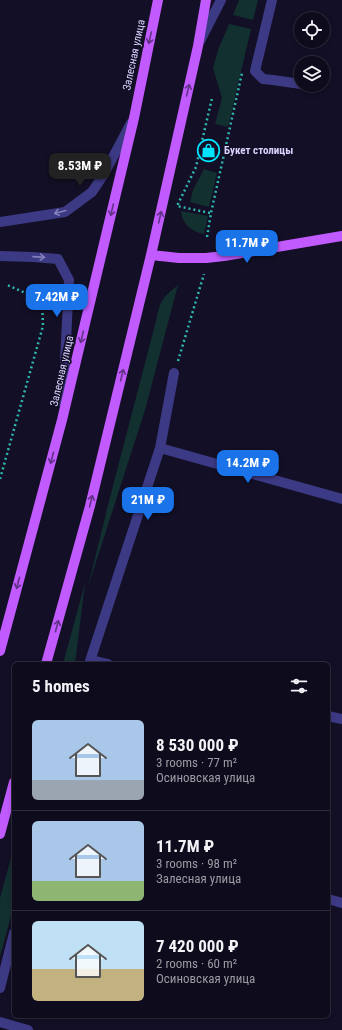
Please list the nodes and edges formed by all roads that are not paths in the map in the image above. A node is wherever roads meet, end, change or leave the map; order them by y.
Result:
1 (158, 0) edge
2 (206, 0) edge
3 (221, 0) edge
4 (272, 0) edge
5 (198, 46) junction
6 (294, 83) edge
7 (134, 118) junction
8 (0, 222) edge
9 (342, 236) edge
10 (151, 255) junction
11 (0, 256) edge
12 (174, 373) road end
13 (62, 420) junction
14 (160, 448) junction
15 (342, 499) edge
16 (0, 651) edge
17 (47, 662) edge
18 (90, 662) edge
19 (330, 716) edge
20 (342, 719) edge
21 (12, 789) edge
22 (0, 834) edge
23 (330, 900) edge
24 (342, 903) edge
25 (12, 941) edge
26 (0, 988) edge
27 (0, 1022) edge
28 (28, 1030) edge

1 -> 7 main road, Залесная улица
2 - 5 main road
3 - 5 street
4 - 6 street
10 -> 5 main road
7 -> 8 street
7 -> 13 main road, Залесная улица
9 - 10 main road
17 -> 10 main road
11 -> 13 street
12 - 14 street
13 -> 16 main road, Залесная улица
14 - 15 street
14 - 18 street
19 - 20 street
21 - 22 main road
23 - 24 street
25 - 26 street
27 - 28 street

